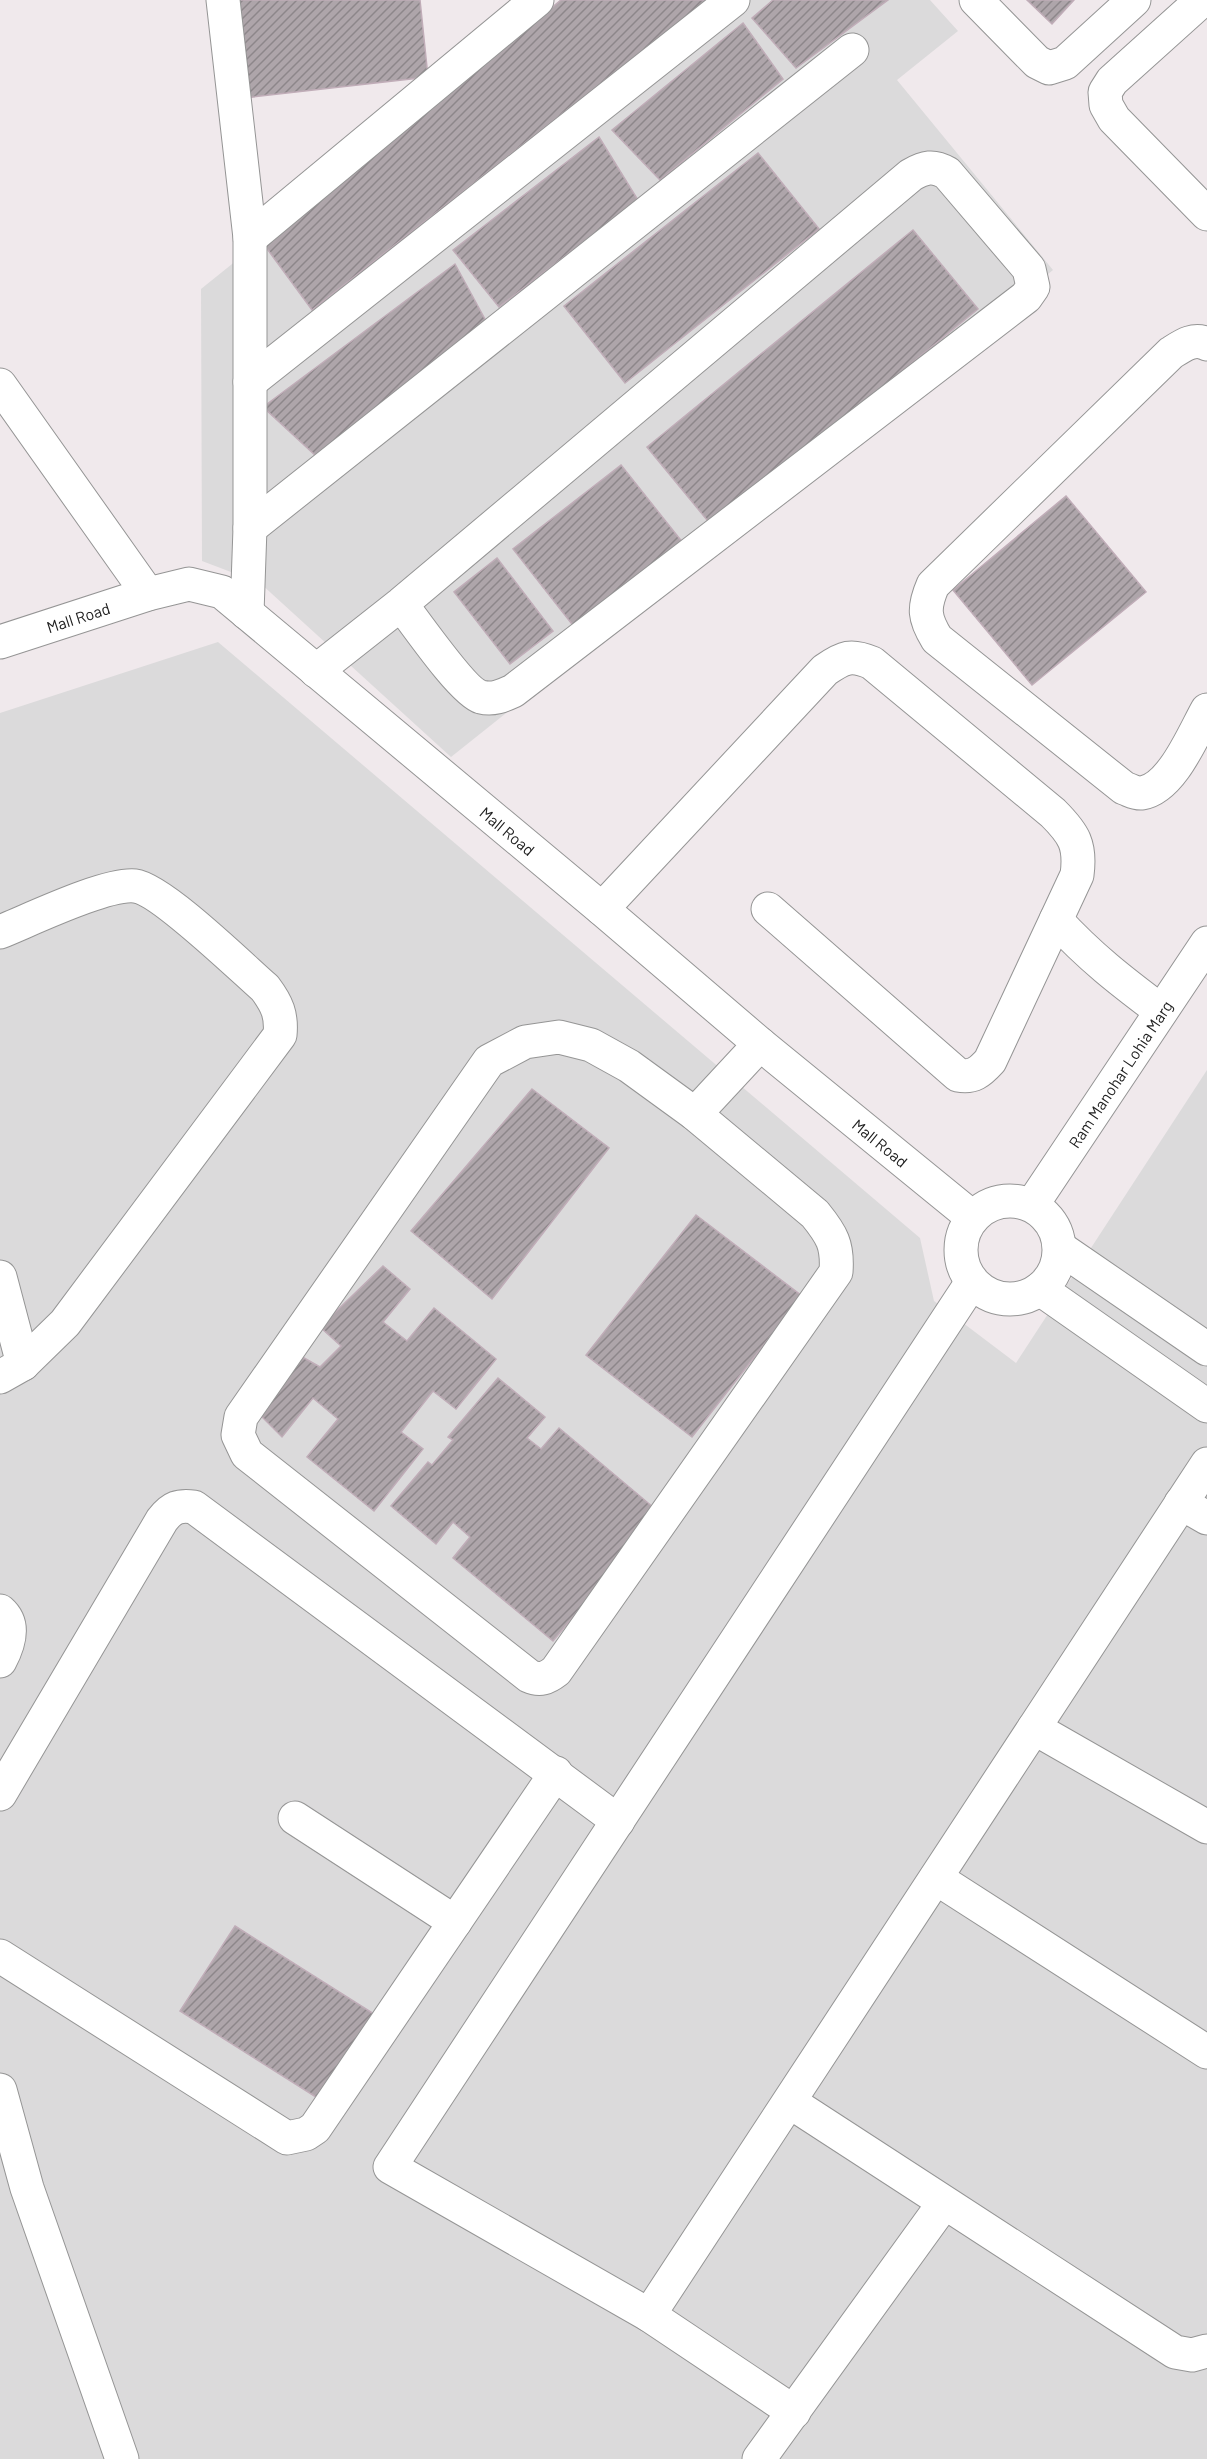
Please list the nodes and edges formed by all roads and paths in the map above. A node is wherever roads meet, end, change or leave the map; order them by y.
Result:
1 (223, 0) edge
2 (537, 0) edge
3 (733, 0) edge
4 (976, 0) edge
5 (1134, 0) edge
6 (1202, 0) edge
7 (852, 50) dead end
8 (1207, 214) edge
9 (250, 238) junction
10 (1207, 344) edge
11 (250, 382) junction
12 (1, 387) edge
13 (250, 528) junction
14 (148, 594) junction
15 (401, 604) junction
16 (247, 613) junction
17 (0, 642) edge
18 (316, 670) junction
19 (1207, 710) edge
20 (602, 909) junction
21 (768, 909) dead end
22 (1056, 920) junction
23 (0, 932) edge
24 (1207, 943) edge
25 (1161, 1011) junction
26 (760, 1044) junction
27 (695, 1114) junction
28 (1032, 1205) junction
29 (972, 1217) junction
30 (1060, 1248) junction
31 (0, 1277) edge
32 (972, 1282) junction
33 (1040, 1289) junction
34 (1207, 1349) edge
35 (12, 1370) edge
36 (1207, 1406) edge
37 (1207, 1464) edge
38 (1194, 1511) edge
39 (0, 1611) edge
40 (0, 1661) edge
41 (1035, 1728) junction
42 (555, 1773) junction
43 (0, 1794) edge
44 (295, 1818) dead end
45 (618, 1821) junction
46 (1207, 1827) edge
47 (936, 1878) junction
48 (455, 1922) junction
49 (0, 1956) edge
50 (1207, 2052) edge
51 (0, 2090) edge
52 (790, 2102) junction
53 (14, 2193) edge
54 (944, 2203) junction
55 (649, 2315) junction
56 (1207, 2351) edge
57 (794, 2412) junction
58 (122, 2459) edge
59 (759, 2459) edge

1 - 9 street
2 - 9 street
3 - 11 street
4 - 5 street
6 - 8 street
7 - 13 street
9 - 11 street
10 - 19 street
11 - 13 street
12 - 14 street
13 - 16 street
14 - 16 street, Mall Road
14 - 17 street, Mall Road
15 - 15 street
15 - 18 street
16 - 18 street, Mall Road
18 - 20 street, Mall Road
20 - 22 street
20 - 26 street, Mall Road
21 - 22 street
22 - 25 street
23 - 35 street
24 - 25 street, Ram Manohar Lohia Marg
25 - 28 street, Ram Manohar Lohia Marg
26 - 27 street
26 - 29 street, Mall Road
27 - 27 street
28 - 29 street
28 - 30 street
29 - 32 street
30 - 33 street
30 - 34 street
31 - 35 street
32 - 33 street
32 - 45 street
33 - 36 street
37 - 38 street
38 - 41 street
39 - 40 street
41 - 46 street
41 - 47 street
42 - 43 street
42 - 45 street
42 - 48 street
44 - 48 street
45 - 55 street
47 - 50 street
47 - 52 street
48 - 49 street
51 - 53 street
52 - 54 street
52 - 55 street
53 - 58 street
54 - 56 street
54 - 57 street
55 - 57 street
57 - 59 street

